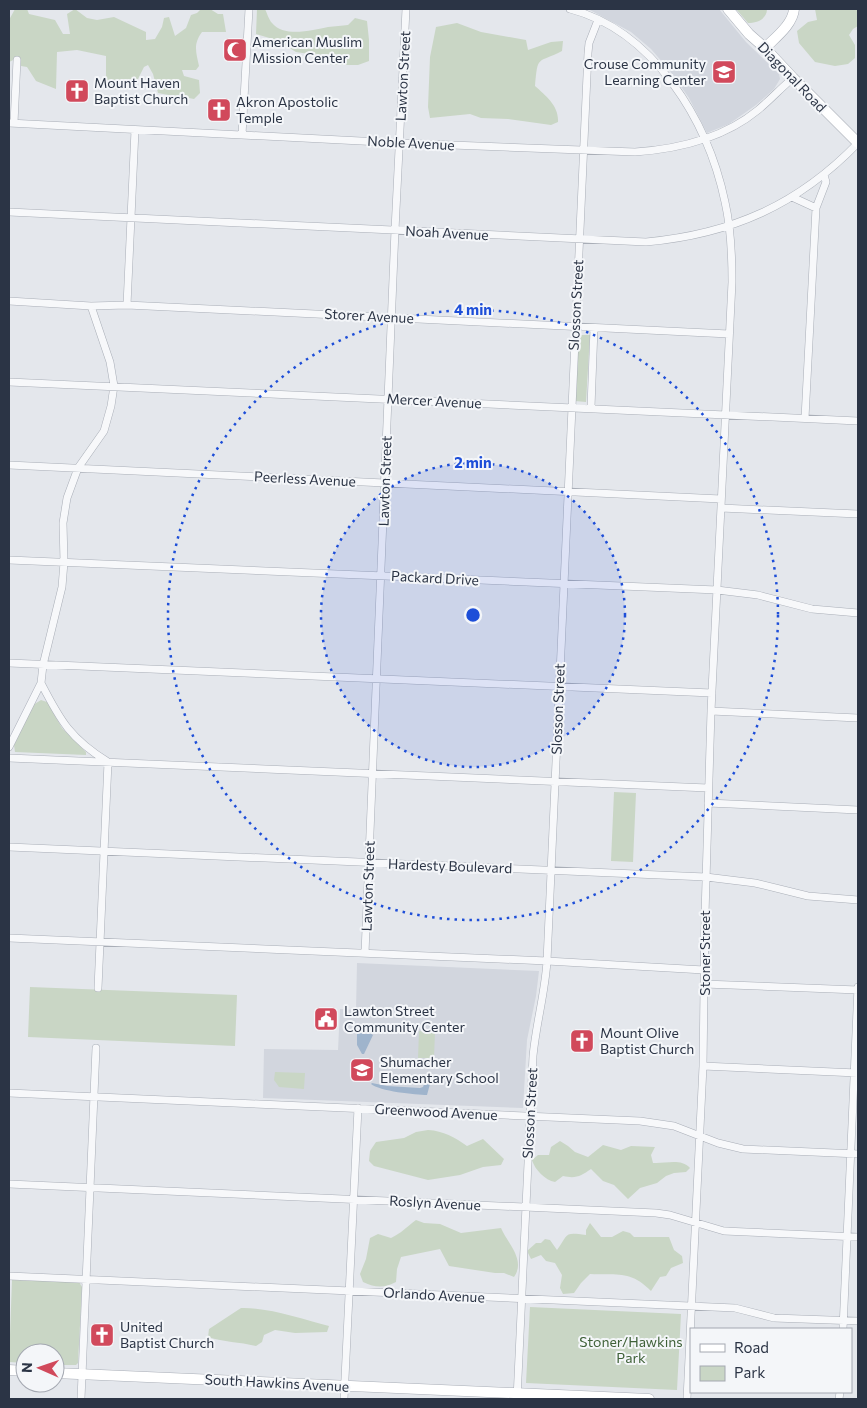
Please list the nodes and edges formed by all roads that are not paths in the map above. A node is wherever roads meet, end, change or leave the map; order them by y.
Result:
1 (249, 9) edge
2 (406, 9) edge
3 (570, 9) edge
4 (728, 9) edge
5 (794, 9) edge
6 (598, 20) junction
7 (765, 48) junction
8 (17, 60) dead end
9 (793, 78) junction
10 (11, 123) edge
11 (136, 130) junction
12 (242, 135) junction
13 (704, 139) junction
14 (400, 143) junction
15 (858, 143) edge
16 (583, 150) junction
17 (824, 175) junction
18 (792, 197) junction
19 (816, 208) junction
20 (9, 212) edge
21 (131, 218) junction
22 (729, 226) junction
23 (395, 230) junction
24 (579, 239) junction
25 (9, 301) edge
26 (127, 305) junction
27 (91, 306) junction
28 (392, 317) junction
29 (574, 327) junction
30 (594, 328) junction
31 (728, 334) junction
32 (9, 382) edge
33 (114, 386) junction
34 (388, 399) junction
35 (571, 407) junction
36 (591, 408) junction
37 (725, 414) junction
38 (805, 418) junction
39 (858, 421) edge
40 (9, 465) edge
41 (78, 468) junction
42 (385, 483) junction
43 (568, 492) junction
44 (721, 499) junction
45 (721, 508) junction
46 (858, 514) edge
47 (9, 560) edge
48 (64, 562) junction
49 (381, 576) junction
50 (563, 584) junction
51 (717, 590) junction
52 (858, 614) edge
53 (9, 663) edge
54 (43, 665) junction
55 (377, 678) junction
56 (41, 683) junction
57 (558, 687) junction
58 (712, 693) junction
59 (711, 711) junction
60 (858, 718) edge
61 (9, 746) edge
62 (9, 758) edge
63 (108, 762) junction
64 (373, 773) junction
65 (554, 781) junction
66 (708, 788) junction
67 (708, 803) junction
68 (858, 810) edge
69 (9, 846) edge
70 (105, 851) junction
71 (368, 862) junction
72 (551, 870) junction
73 (706, 877) junction
74 (858, 900) edge
75 (9, 938) edge
76 (100, 942) junction
77 (365, 953) junction
78 (547, 961) junction
79 (704, 970) junction
80 (704, 984) junction
81 (98, 988) dead end
82 (858, 989) edge
83 (96, 1048) dead end
84 (703, 1066) junction
85 (857, 1073) edge
86 (9, 1093) edge
87 (94, 1096) junction
88 (358, 1108) junction
89 (530, 1116) junction
90 (698, 1135) junction
91 (855, 1154) edge
92 (9, 1184) edge
93 (90, 1188) junction
94 (354, 1199) junction
95 (526, 1207) junction
96 (694, 1222) junction
97 (847, 1236) junction
98 (858, 1237) edge
99 (9, 1276) edge
100 (86, 1280) junction
101 (350, 1291) junction
102 (522, 1299) junction
103 (690, 1306) junction
104 (843, 1321) junction
105 (858, 1321) edge
106 (843, 1328) edge
107 (65, 1373) edge
108 (82, 1374) junction
109 (345, 1386) junction
110 (517, 1396) edge
111 (81, 1399) edge
112 (344, 1399) edge
113 (649, 1399) edge
114 (686, 1399) edge

1 - 12 street
2 - 14 street, Lawton Street
3 - 6 street
4 - 7 street, Diagonal Road
5 - 7 street
6 - 13 street
6 - 16 street, Slosson Street
7 - 9 street, Diagonal Road
8 - 10 street
9 - 13 street, Noble Avenue
9 - 15 street, Diagonal Road
10 - 11 street, Noble Avenue
11 - 12 street, Noble Avenue
11 - 21 street
12 - 14 street, Noble Avenue
13 - 16 street, Noble Avenue
13 - 22 street
14 - 16 street, Noble Avenue
14 - 23 street, Lawton Street
15 - 17 street, Noah Avenue
16 - 24 street, Slosson Street
17 - 18 street, Noah Avenue
17 - 19 street
18 - 19 street
18 - 22 street, Noah Avenue
19 - 38 street
20 - 21 street, Noah Avenue
21 - 23 street, Noah Avenue
21 - 26 street
22 - 24 street, Noah Avenue
22 - 31 street
23 - 24 street, Noah Avenue
23 - 28 street, Lawton Street
24 - 29 street, Slosson Street
25 - 27 street, Storer Avenue
26 - 27 street, Storer Avenue
26 - 28 street, Storer Avenue
27 - 33 street
28 - 29 street, Storer Avenue
28 - 34 street, Lawton Street
29 - 30 street, Storer Avenue
29 - 35 street, Slosson Street
30 - 31 street, Storer Avenue
30 - 36 street
31 - 37 street
32 - 33 street, Mercer Avenue
33 - 34 street, Mercer Avenue
33 - 41 street
34 - 35 street, Mercer Avenue
34 - 42 street, Lawton Street
35 - 36 street, Mercer Avenue
35 - 43 street, Slosson Street
36 - 37 street, Mercer Avenue
37 - 38 street, Mercer Avenue
37 - 44 street
38 - 39 street, Mercer Avenue
40 - 41 street, Peerless Avenue
41 - 42 street, Peerless Avenue
41 - 48 street
42 - 43 street, Peerless Avenue
42 - 49 street, Lawton Street
43 - 44 street, Peerless Avenue
43 - 50 street, Slosson Street
44 - 45 street, Stoner Street
45 - 46 street
45 - 51 street, Stoner Street
47 - 48 street, Packard Drive
48 - 49 street, Packard Drive
48 - 54 street
49 - 50 street, Packard Drive
49 - 55 street, Lawton Street
50 - 51 street, Packard Drive
50 - 57 street, Slosson Street
51 - 52 street, Packard Drive
51 - 58 street, Stoner Street
53 - 54 street
54 - 55 street
54 - 56 street
55 - 57 street
55 - 64 street, Lawton Street
56 - 61 street
56 - 63 street
57 - 58 street
57 - 65 street, Slosson Street
58 - 59 street, Stoner Street
59 - 60 street
59 - 66 street, Stoner Street
62 - 63 street
63 - 64 street
63 - 70 street
64 - 65 street
64 - 71 street, Lawton Street
65 - 66 street
65 - 72 street, Slosson Street
66 - 67 street, Stoner Street
67 - 68 street
67 - 73 street, Stoner Street
69 - 70 street, Hardesty Boulevard
70 - 71 street, Hardesty Boulevard
70 - 76 street
71 - 72 street, Hardesty Boulevard
71 - 77 street, Lawton Street
72 - 73 street, Hardesty Boulevard
72 - 78 street, Slosson Street
73 - 74 street, Hardesty Boulevard
73 - 79 street, Stoner Street
75 - 76 street
76 - 77 street
76 - 81 street
77 - 78 street
78 - 79 street
78 - 89 street, Slosson Street
79 - 80 street, Stoner Street
80 - 82 street
80 - 84 street, Stoner Street
82 - 85 street
83 - 87 street
84 - 85 street
84 - 90 street, Stoner Street
85 - 91 street
86 - 87 street, Greenwood Avenue
87 - 88 street, Greenwood Avenue
87 - 93 street
88 - 89 street, Greenwood Avenue
88 - 94 street
89 - 90 street, Greenwood Avenue
89 - 95 street, Slosson Street
90 - 91 street, Greenwood Avenue
90 - 96 street, Stoner Street
91 - 97 street
92 - 93 street, Roslyn Avenue
93 - 94 street, Roslyn Avenue
93 - 100 street
94 - 95 street, Roslyn Avenue
94 - 101 street
95 - 96 street, Roslyn Avenue
95 - 102 street, Slosson Street
96 - 97 street, Roslyn Avenue
96 - 103 street, Stoner Street
97 - 98 street, Roslyn Avenue
97 - 104 street
99 - 100 street, Orlando Avenue
100 - 101 street, Orlando Avenue
100 - 108 street
101 - 102 street, Orlando Avenue
101 - 109 street
102 - 103 street, Orlando Avenue
102 - 110 street, Slosson Street
103 - 104 street, Orlando Avenue
103 - 114 street, Stoner Street
104 - 105 street, Orlando Avenue
104 - 106 street
107 - 108 street, South Hawkins Avenue
108 - 109 street, South Hawkins Avenue
108 - 111 street
109 - 110 street, South Hawkins Avenue
109 - 112 street
110 - 113 street, South Hawkins Avenue

